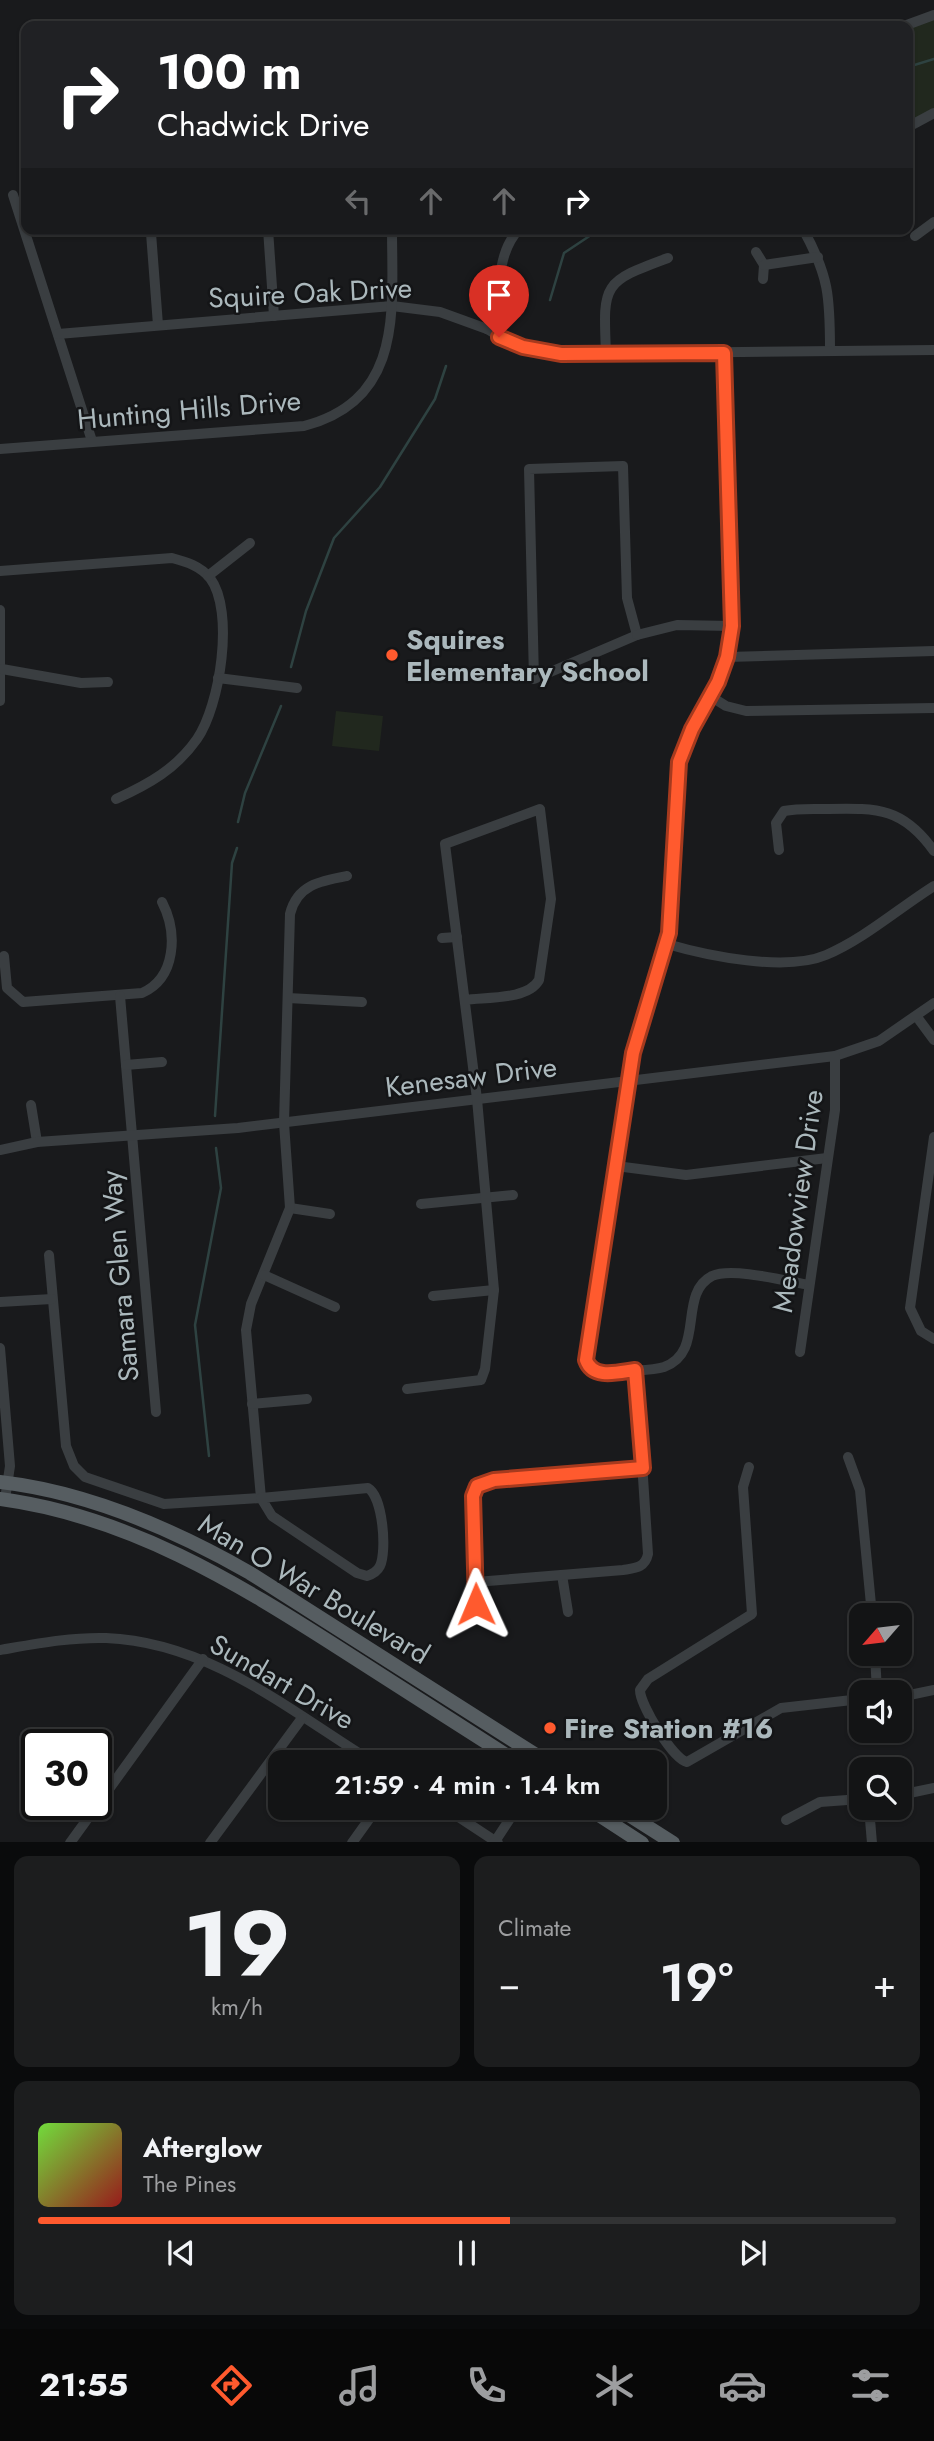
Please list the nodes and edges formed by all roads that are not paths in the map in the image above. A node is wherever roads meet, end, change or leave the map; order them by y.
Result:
1 (934, 15) edge
2 (913, 23) edge
3 (934, 113) edge
4 (913, 124) edge
5 (13, 195) dead end
6 (21, 220) edge
7 (934, 222) edge
8 (26, 235) edge
9 (151, 235) edge
10 (268, 235) edge
11 (392, 235) edge
12 (515, 235) edge
13 (806, 235) edge
14 (915, 236) dead end
15 (756, 252) dead end
16 (818, 257) junction
17 (668, 258) dead end
18 (764, 265) junction
19 (763, 279) dead end
20 (392, 306) junction
21 (274, 316) junction
22 (158, 325) junction
23 (487, 329) junction
24 (58, 334) junction
25 (830, 350) junction
26 (934, 350) edge
27 (606, 353) junction
28 (724, 353) junction
29 (92, 441) junction
30 (0, 449) edge
31 (250, 543) dead end
32 (0, 571) edge
33 (208, 576) junction
34 (0, 610) edge
35 (732, 626) junction
36 (637, 635) junction
37 (934, 651) edge
38 (727, 657) junction
39 (2, 669) junction
40 (218, 678) junction
41 (108, 682) dead end
42 (297, 688) dead end
43 (710, 696) junction
44 (0, 701) edge
45 (934, 708) edge
46 (666, 759) dead end
47 (679, 762) junction
48 (116, 799) dead end
49 (779, 850) dead end
50 (934, 851) edge
51 (347, 876) dead end
52 (934, 886) edge
53 (162, 902) dead end
54 (457, 937) junction
55 (442, 938) dead end
56 (667, 944) junction
57 (4, 956) dead end
58 (120, 996) junction
59 (288, 999) junction
60 (465, 1000) junction
61 (362, 1002) dead end
62 (934, 1003) edge
63 (916, 1017) junction
64 (934, 1040) edge
65 (835, 1056) junction
66 (162, 1062) dead end
67 (126, 1065) junction
68 (628, 1080) junction
69 (477, 1099) junction
70 (32, 1105) dead end
71 (284, 1123) junction
72 (130, 1136) junction
73 (934, 1136) edge
74 (37, 1142) junction
75 (0, 1150) edge
76 (827, 1158) junction
77 (616, 1166) junction
78 (513, 1195) dead end
79 (486, 1198) junction
80 (421, 1204) dead end
81 (290, 1208) junction
82 (330, 1214) dead end
83 (48, 1255) dead end
84 (264, 1275) junction
85 (808, 1285) junction
86 (494, 1290) junction
87 (433, 1296) dead end
88 (52, 1299) junction
89 (0, 1302) edge
90 (335, 1307) dead end
91 (934, 1339) edge
92 (0, 1348) edge
93 (800, 1352) dead end
94 (635, 1370) junction
95 (407, 1389) dead end
96 (307, 1399) dead end
97 (253, 1404) junction
98 (156, 1412) dead end
99 (848, 1457) dead end
100 (749, 1467) dead end
101 (643, 1468) junction
102 (4, 1483) edge
103 (261, 1498) junction
104 (2, 1499) edge
105 (562, 1575) junction
106 (476, 1582) junction
107 (871, 1603) edge
108 (568, 1612) dead end
109 (475, 1619) dead end
110 (0, 1650) edge
111 (203, 1659) junction
112 (934, 1690) edge
113 (912, 1695) edge
114 (849, 1700) edge
115 (302, 1718) junction
116 (354, 1750) edge
117 (498, 1750) edge
118 (528, 1750) edge
119 (934, 1788) edge
120 (912, 1793) edge
121 (849, 1800) edge
122 (368, 1820) edge
123 (462, 1820) edge
124 (510, 1820) edge
125 (607, 1820) edge
126 (637, 1820) edge
127 (786, 1820) dead end
128 (870, 1820) edge
129 (71, 1842) edge
130 (211, 1842) edge
131 (353, 1842) edge
132 (496, 1842) edge
133 (640, 1842) edge
134 (671, 1842) edge
135 (872, 1842) edge

1 - 2 street
3 - 4 street
5 - 6 street
7 - 14 street
8 - 24 street
9 - 22 street
10 - 21 street
11 - 20 street, Hunting Hills Drive
12 - 23 street
13 - 16 street
15 - 18 street
16 - 18 street
16 - 25 street
17 - 27 street
18 - 19 street
20 - 21 street, Squire Oak Drive
20 - 23 street, Squire Oak Drive
20 - 29 street, Hunting Hills Drive
21 - 22 street, Squire Oak Drive
22 - 24 street, Squire Oak Drive
23 - 27 street, Squire Oak Drive
24 - 29 street
25 - 26 street, Squire Oak Drive
25 - 28 street, Squire Oak Drive
27 - 28 street, Squire Oak Drive
28 - 35 street
29 - 30 street, Hunting Hills Drive
31 - 33 street
32 - 33 street
33 - 40 street
34 - 39 street
35 - 36 street
35 - 38 street
36 - 36 street
37 - 38 street
38 - 43 street
39 - 41 street
39 - 44 street
40 - 42 street
40 - 48 street
43 - 45 street
43 - 47 street
46 - 47 street
47 - 56 street
49 - 50 street
51 - 59 street
52 - 56 street
53 - 58 street
54 - 55 street
54 - 60 street
54 - 60 street
56 - 68 street
57 - 58 street
58 - 67 street, Samara Glen Way
59 - 61 street
59 - 71 street
60 - 69 street
62 - 63 street, Kenesaw Drive
63 - 64 street
63 - 65 street, Kenesaw Drive
65 - 68 street, Kenesaw Drive
65 - 76 street, Meadowview Drive
66 - 67 street
67 - 72 street, Samara Glen Way
68 - 69 street, Kenesaw Drive
68 - 77 street
69 - 71 street, Kenesaw Drive
69 - 79 street
70 - 74 street
71 - 72 street, Kenesaw Drive
71 - 81 street
72 - 74 street, Kenesaw Drive
72 - 98 street, Samara Glen Way
73 - 91 street
74 - 75 street, Kenesaw Drive
76 - 77 street
76 - 85 street, Meadowview Drive
77 - 94 street
78 - 79 street
79 - 80 street
79 - 86 street
81 - 82 street
81 - 84 street
83 - 88 street
84 - 90 street
84 - 97 street
85 - 93 street, Meadowview Drive
85 - 94 street
86 - 87 street
86 - 95 street
88 - 89 street
88 - 103 street
92 - 102 street
94 - 101 street
96 - 97 street
97 - 103 street
99 - 107 street
100 - 114 street
101 - 105 street
101 - 106 street
102 - 104 street
102 - 118 main road, Man O War Boulevard
103 - 103 street
104 - 117 main road, Man O War Boulevard
105 - 106 street
105 - 108 street
106 - 109 street
110 - 111 street, Sundart Drive
111 - 115 street, Sundart Drive
111 - 129 street
112 - 113 street
115 - 116 street, Sundart Drive
115 - 130 street
119 - 120 street
121 - 127 street
122 - 131 street
123 - 132 street
124 - 132 street
125 - 133 main road
126 - 134 main road
128 - 135 street

